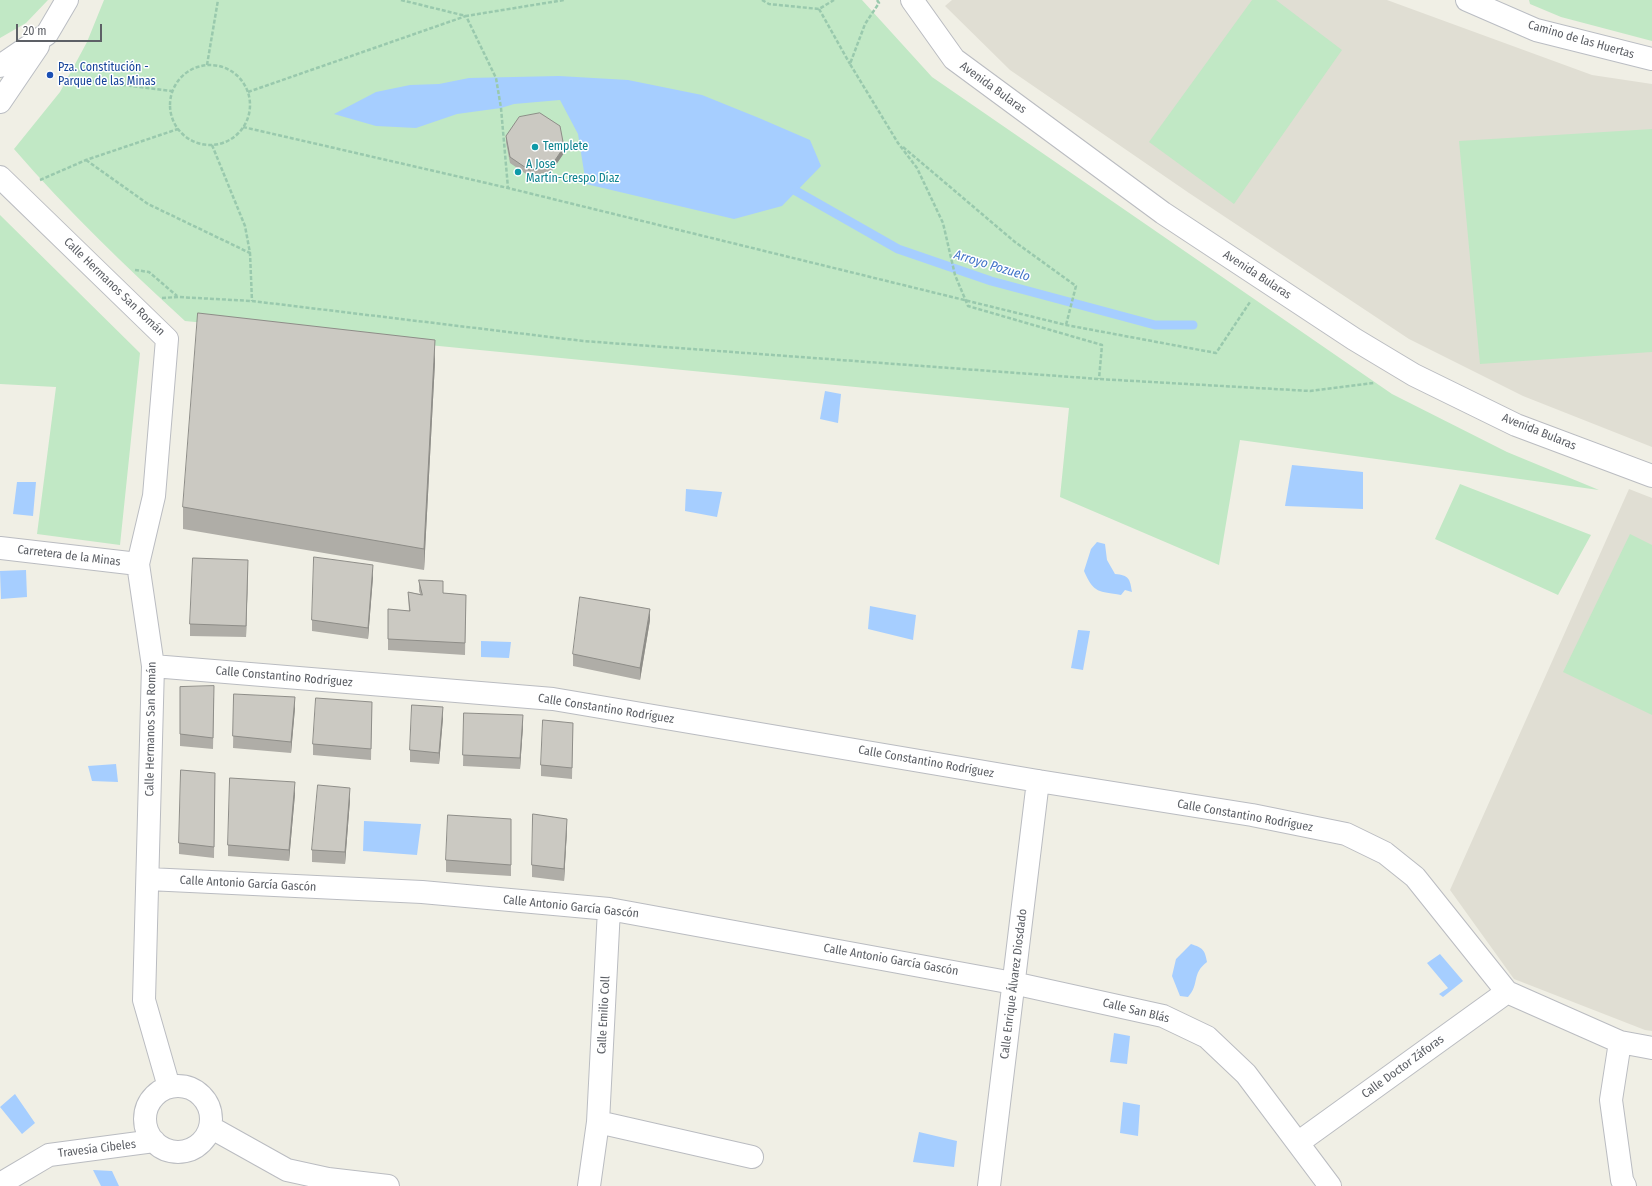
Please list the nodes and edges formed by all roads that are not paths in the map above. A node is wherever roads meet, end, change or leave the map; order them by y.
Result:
1 (67, 0) edge
2 (912, 0) edge
3 (1467, 0) edge
4 (47, 34) junction
5 (1652, 59) edge
6 (0, 66) edge
7 (0, 102) edge
8 (0, 177) edge
9 (1652, 476) edge
10 (0, 548) edge
11 (138, 564) junction
12 (153, 666) junction
13 (1038, 782) junction
14 (148, 879) junction
15 (610, 909) junction
16 (1014, 983) junction
17 (1507, 992) junction
18 (1620, 1042) junction
19 (1652, 1048) edge
20 (168, 1087) junction
21 (598, 1122) junction
22 (210, 1127) junction
23 (154, 1141) junction
24 (1298, 1142) junction
25 (752, 1157) dead end
26 (0, 1184) edge
27 (388, 1186) edge
28 (589, 1186) edge
29 (989, 1186) edge
30 (1330, 1186) edge
31 (1625, 1186) edge

1 - 4 street
2 - 9 street, Avenida Bularas
3 - 5 street, Camino de las Huertas
4 - 6 street
4 - 7 street
8 - 11 street, Calle Hermanos San Román
10 - 11 street, Carretera de la Minas
11 - 12 street, Calle Hermanos San Román
12 - 13 street, Calle Constantino Rodríguez
12 - 14 street, Calle Hermanos San Román
13 - 16 street, Calle Enrique Álvarez Diosdado
13 - 17 street, Calle Constantino Rodríguez
14 - 15 street, Calle Antonio García Gascón
14 - 20 street, Calle Hermanos San Román
15 - 16 street, Calle Antonio García Gascón
15 - 21 street, Calle Emilio Coll
16 - 24 street, Calle San Blás
16 - 29 street, Calle Enrique Álvarez Diosdado
17 - 18 street, Calle Constantino Rodríguez
17 - 24 street, Calle Doctor Záforas
18 - 19 street, Calle Constantino Rodríguez
18 - 31 street
20 - 22 street
20 - 23 street
21 - 25 street
21 - 28 street, Calle Emilio Coll
22 - 23 street
22 - 27 street
23 - 26 street, Travesía Cibeles
24 - 30 street, Calle San Blás

